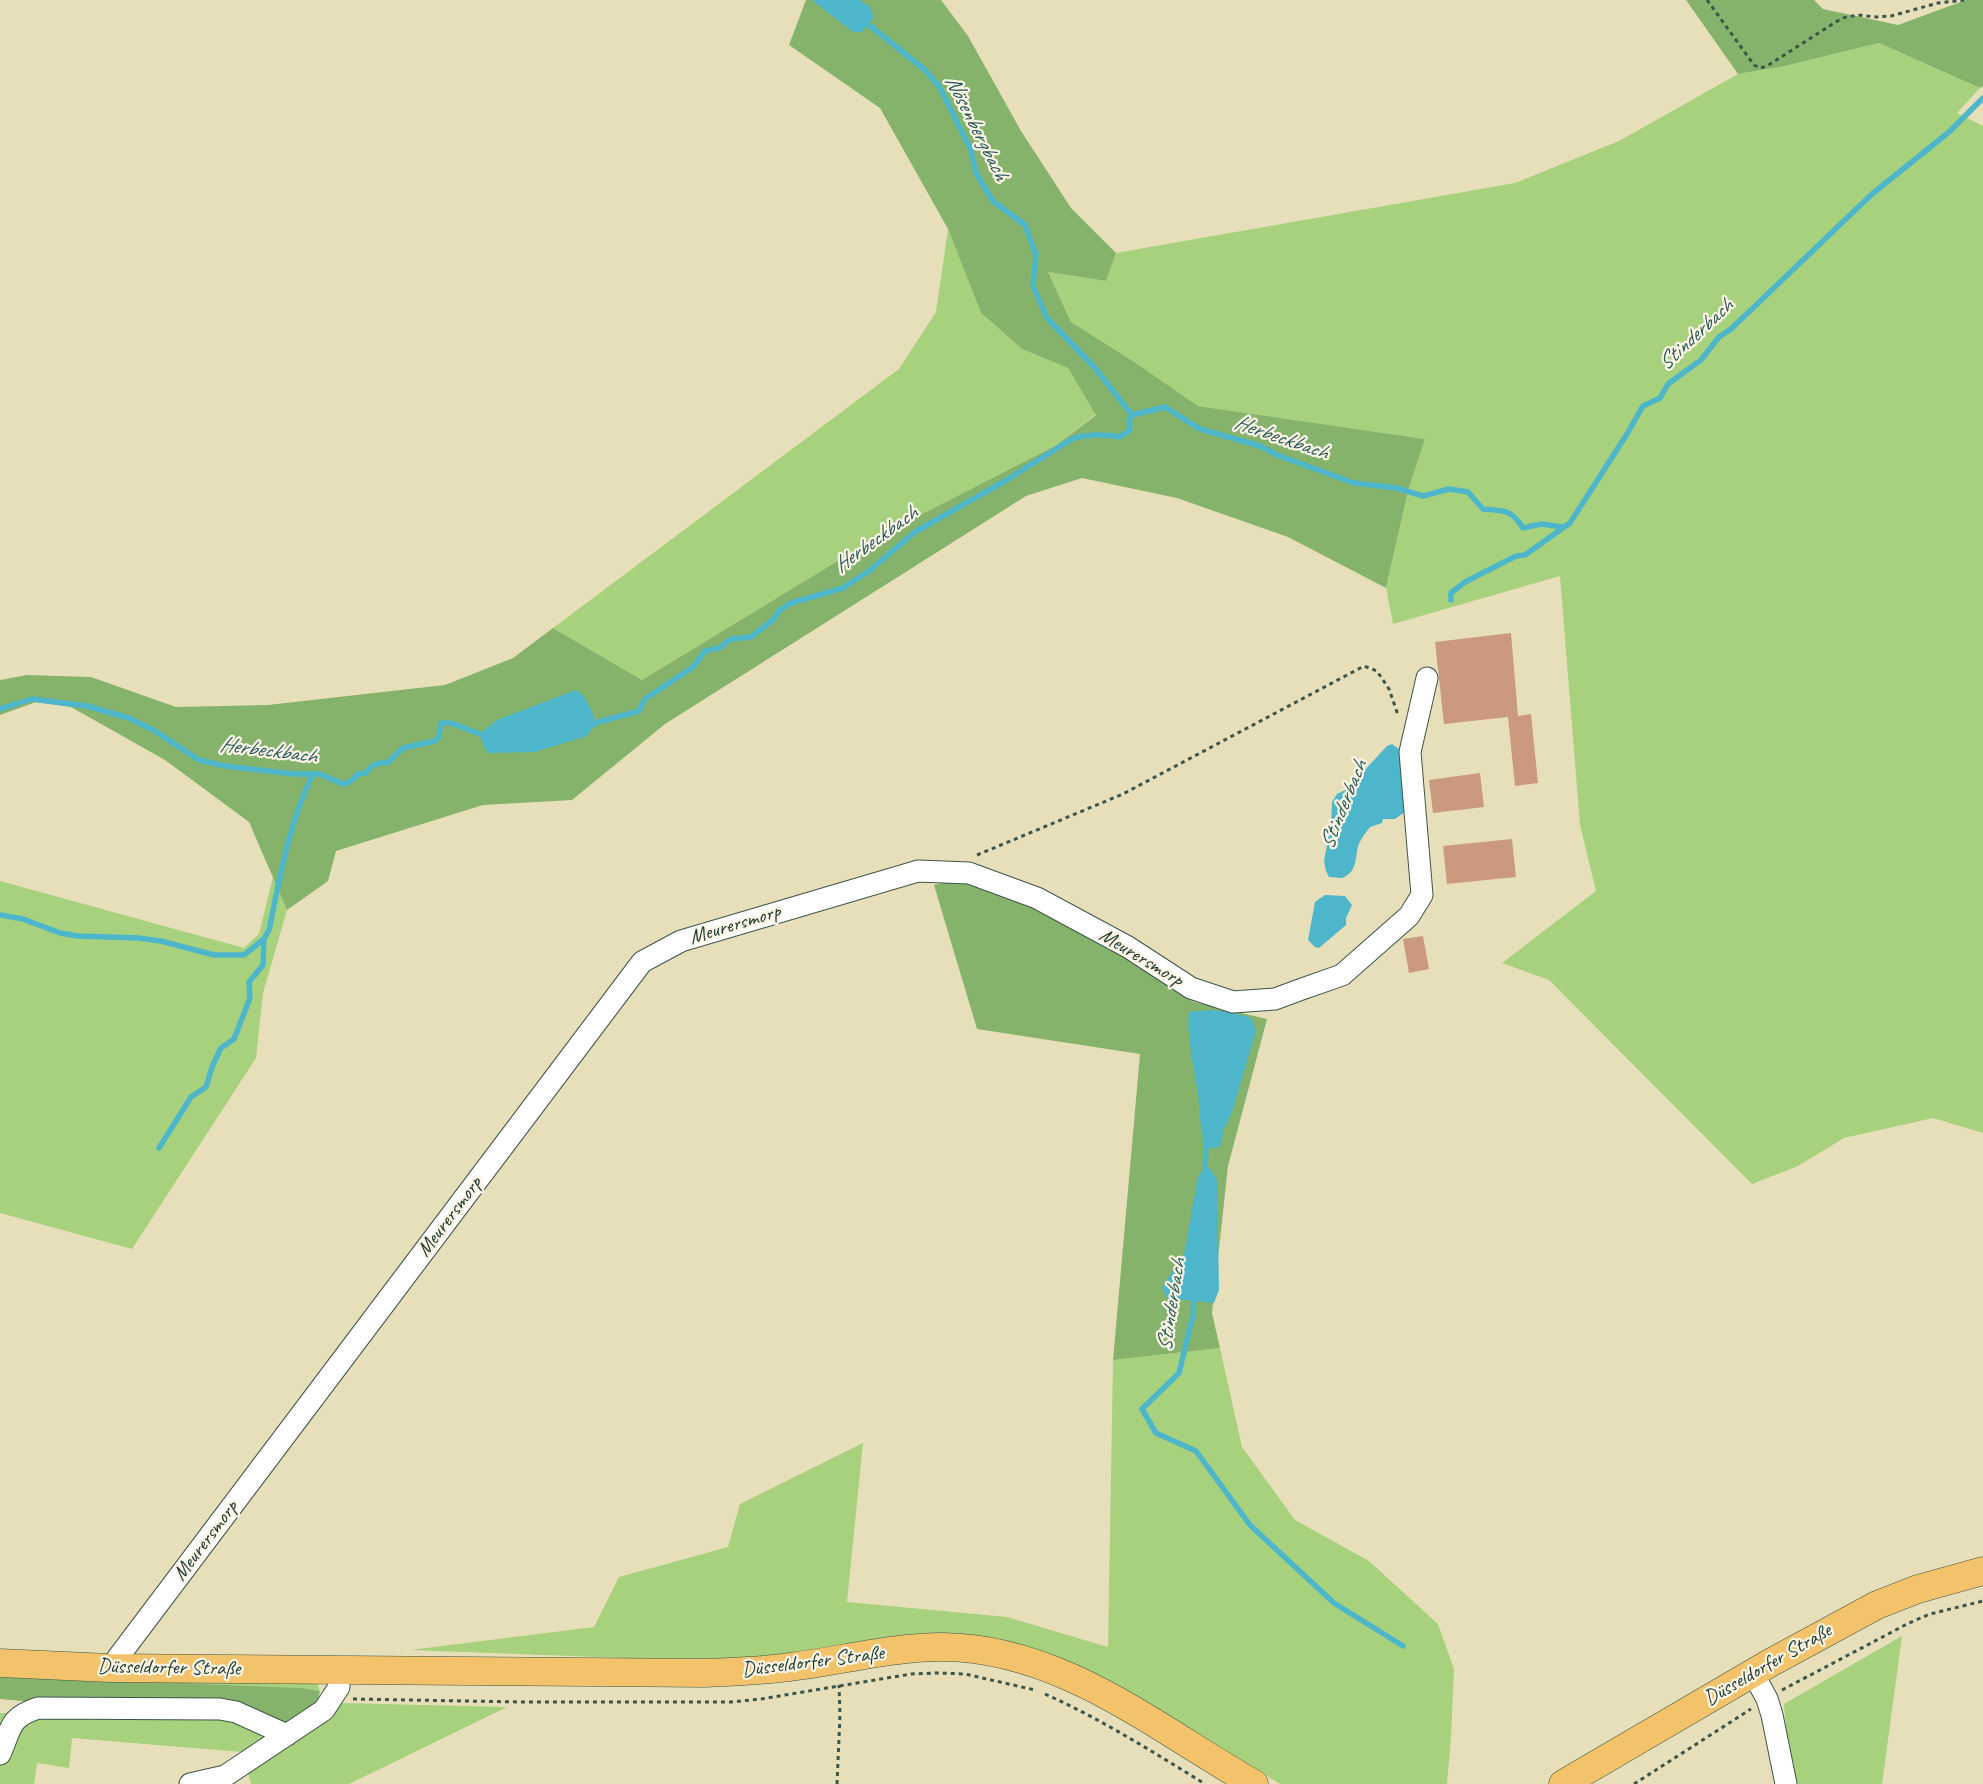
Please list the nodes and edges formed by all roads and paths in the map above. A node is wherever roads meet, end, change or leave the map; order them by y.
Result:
1 (1707, 0) edge
2 (1965, 0) edge
3 (1427, 678) dead end
4 (1413, 738) junction
5 (974, 857) dead end
6 (1983, 1571) edge
7 (1983, 1601) edge
8 (834, 1660) junction
9 (0, 1663) edge
10 (110, 1668) junction
11 (339, 1670) junction
12 (1753, 1673) junction
13 (839, 1686) junction
14 (332, 1698) junction
15 (1767, 1699) junction
16 (287, 1735) junction
17 (0, 1754) edge
18 (190, 1784) edge
19 (837, 1784) edge
20 (1205, 1784) edge
21 (1254, 1784) edge
22 (1563, 1784) edge
23 (1634, 1784) edge
24 (1786, 1784) edge

1 - 2 path
3 - 4 lane, Meurersmorp
4 - 5 path
4 - 10 lane, Meurersmorp
6 - 12 main road, Düsseldorfer Straße
7 - 15 path, Düsseldorfer Straße
8 - 11 main road, Düsseldorfer Straße
8 - 13 path
8 - 21 main road, Düsseldorfer Straße
9 - 10 main road, Düsseldorfer Straße
10 - 11 main road, Düsseldorfer Straße
11 - 14 lane
12 - 15 lane
12 - 22 main road, Düsseldorfer Straße
13 - 14 path, Düsseldorfer Straße
13 - 19 path
13 - 20 path, Düsseldorfer Straße
14 - 16 lane
15 - 23 path, Düsseldorfer Straße
15 - 24 lane
16 - 17 lane, Düsseldorfer Straße
16 - 18 lane

